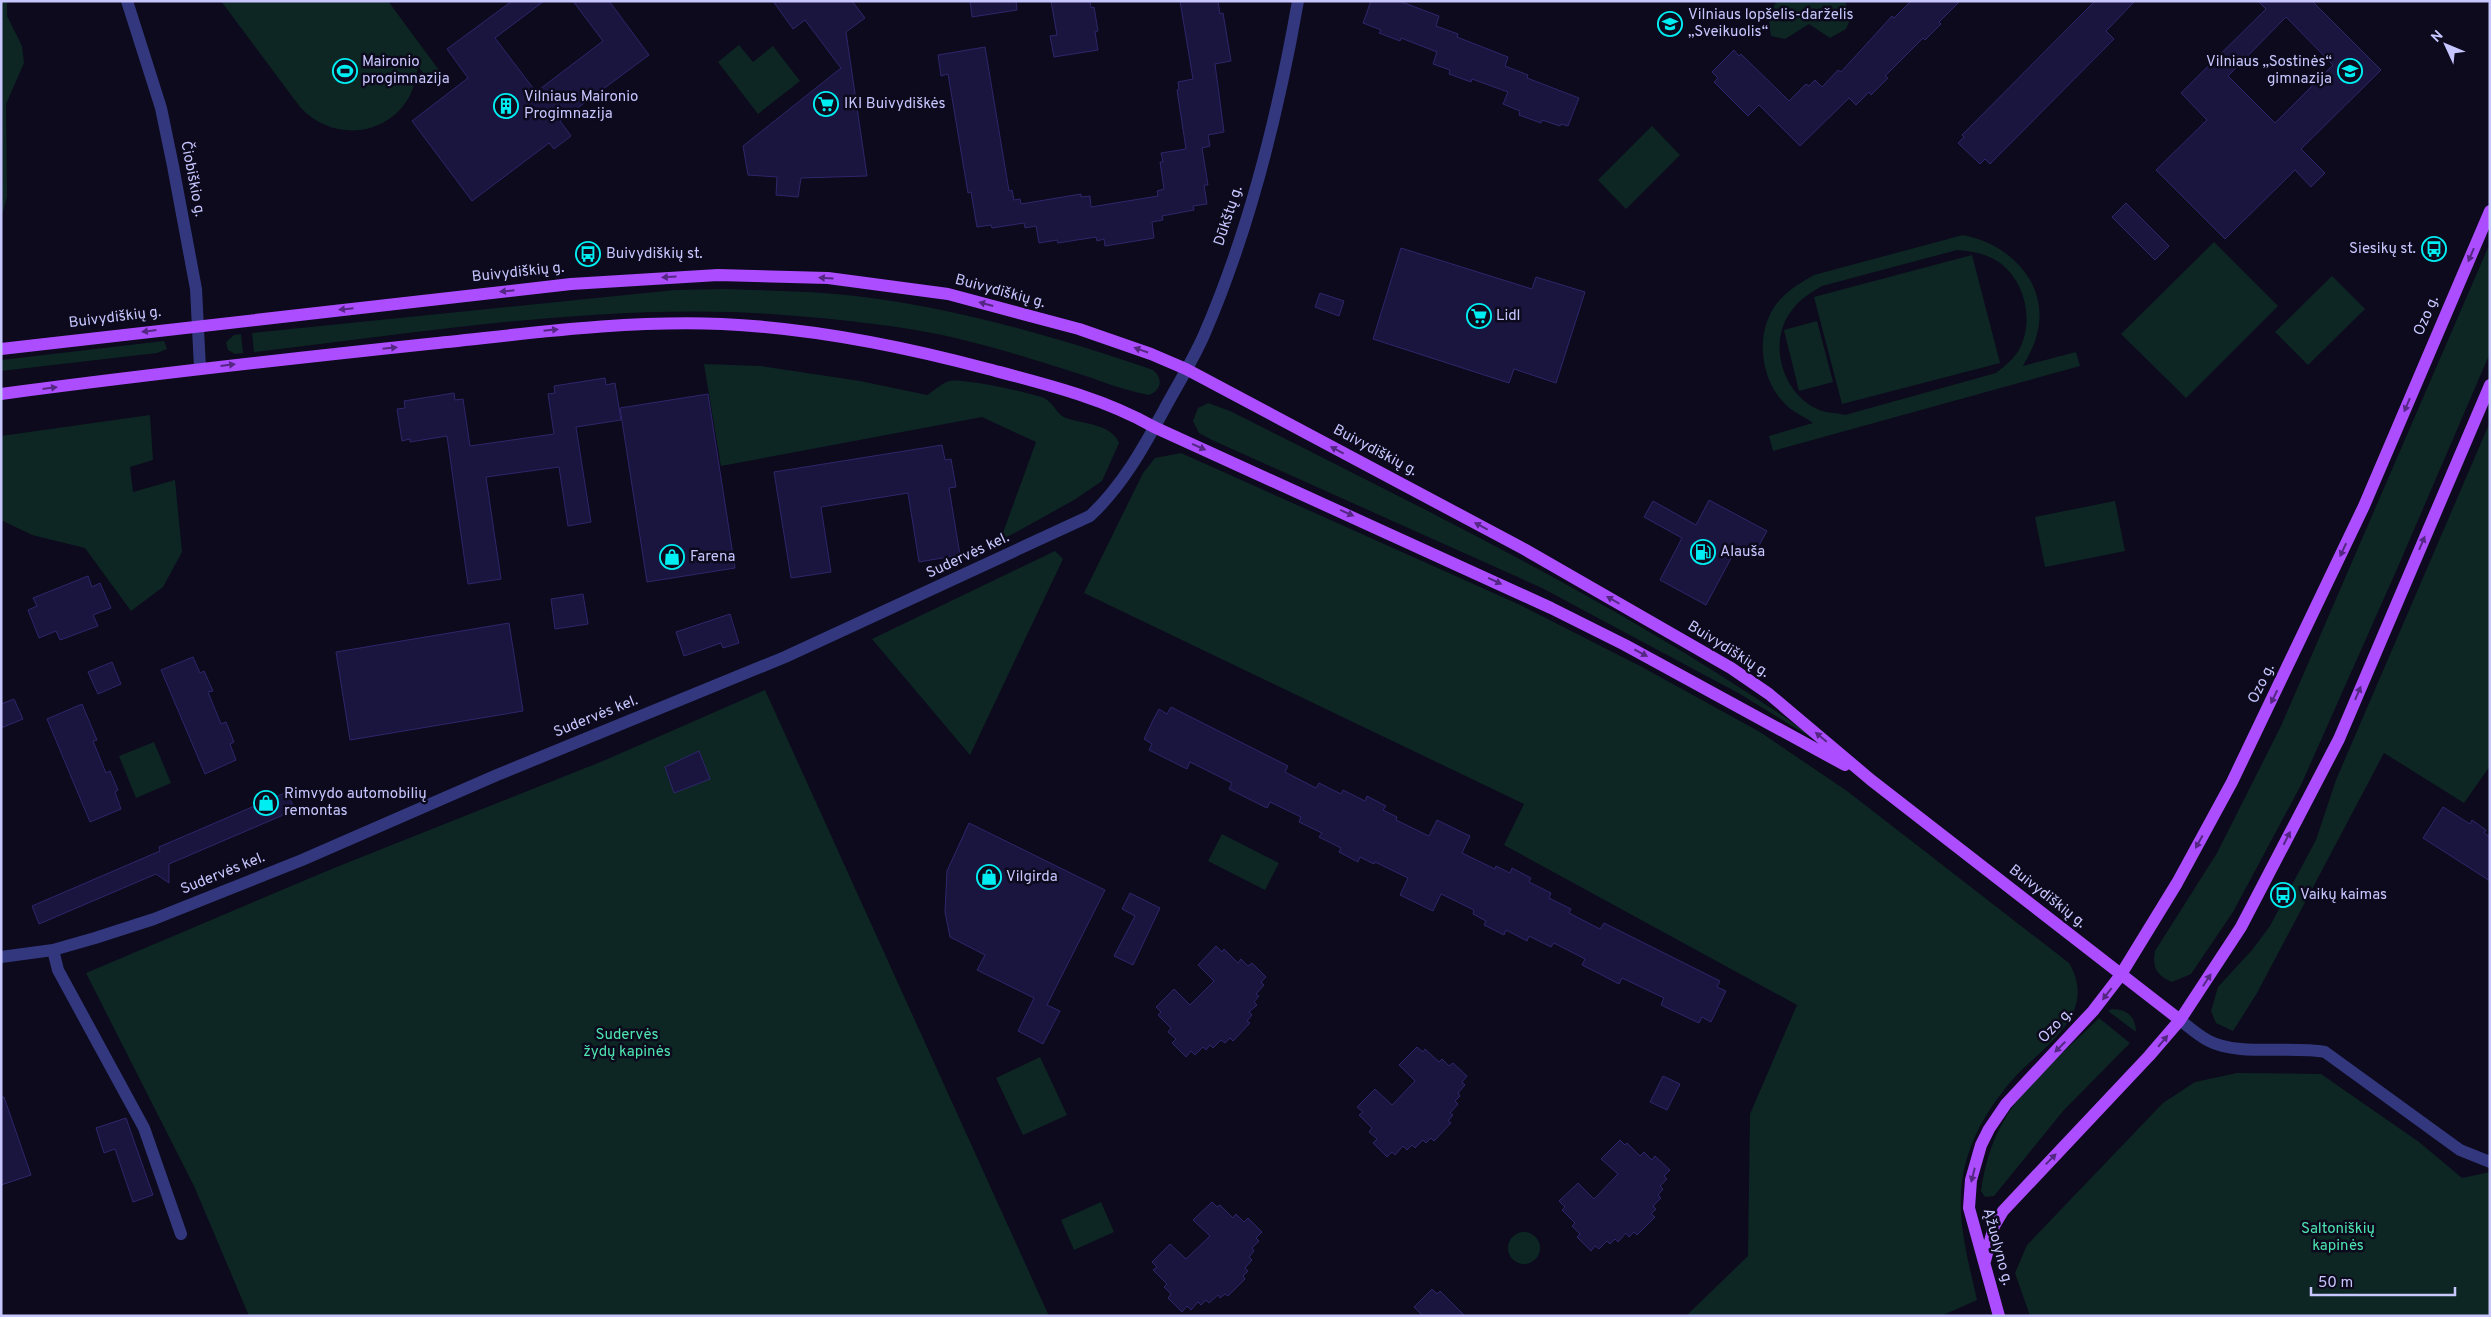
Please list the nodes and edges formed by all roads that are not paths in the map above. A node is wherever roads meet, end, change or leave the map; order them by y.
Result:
1 (127, 1) edge
2 (1298, 1) edge
3 (2490, 211) edge
4 (197, 325) junction
5 (1, 349) edge
6 (200, 368) junction
7 (1186, 369) junction
8 (2490, 385) edge
9 (1, 394) edge
10 (1154, 427) junction
11 (1871, 780) junction
12 (53, 950) junction
13 (1, 957) edge
14 (2120, 976) junction
15 (2180, 1020) junction
16 (1989, 1129) joint
17 (2490, 1162) edge
18 (181, 1234) dead end
19 (1984, 1266) junction
20 (1999, 1316) edge

1 - 4 street, Čiobiškio g.
2 - 7 street, Dūkštų g.
3 -> 14 main road, Ozo g.
4 -> 5 main road, Buivydiškių g.
4 - 6 street, Čiobiškio g.
7 -> 4 main road, Buivydiškių g.
9 -> 6 main road, Buivydiškių g.
6 -> 10 main road, Buivydiškių g.
7 - 10 street, Dūkštų g.
11 -> 7 main road, Buivydiškių g.
15 -> 8 main road
10 -> 11 main road, Buivydiškių g.
10 - 12 street, Sudervės kel.
11 - 14 main road, Buivydiškių g.
12 - 13 street, Sudervės kel.
12 - 18 street
14 - 15 main road, Buivydiškių g.
14 -> 16 main road, Ozo g.
15 - 17 street
19 -> 15 main road
16 -> 19 main road, Ąžuolyno g.
19 - 20 main road, Ąžuolyno g.

